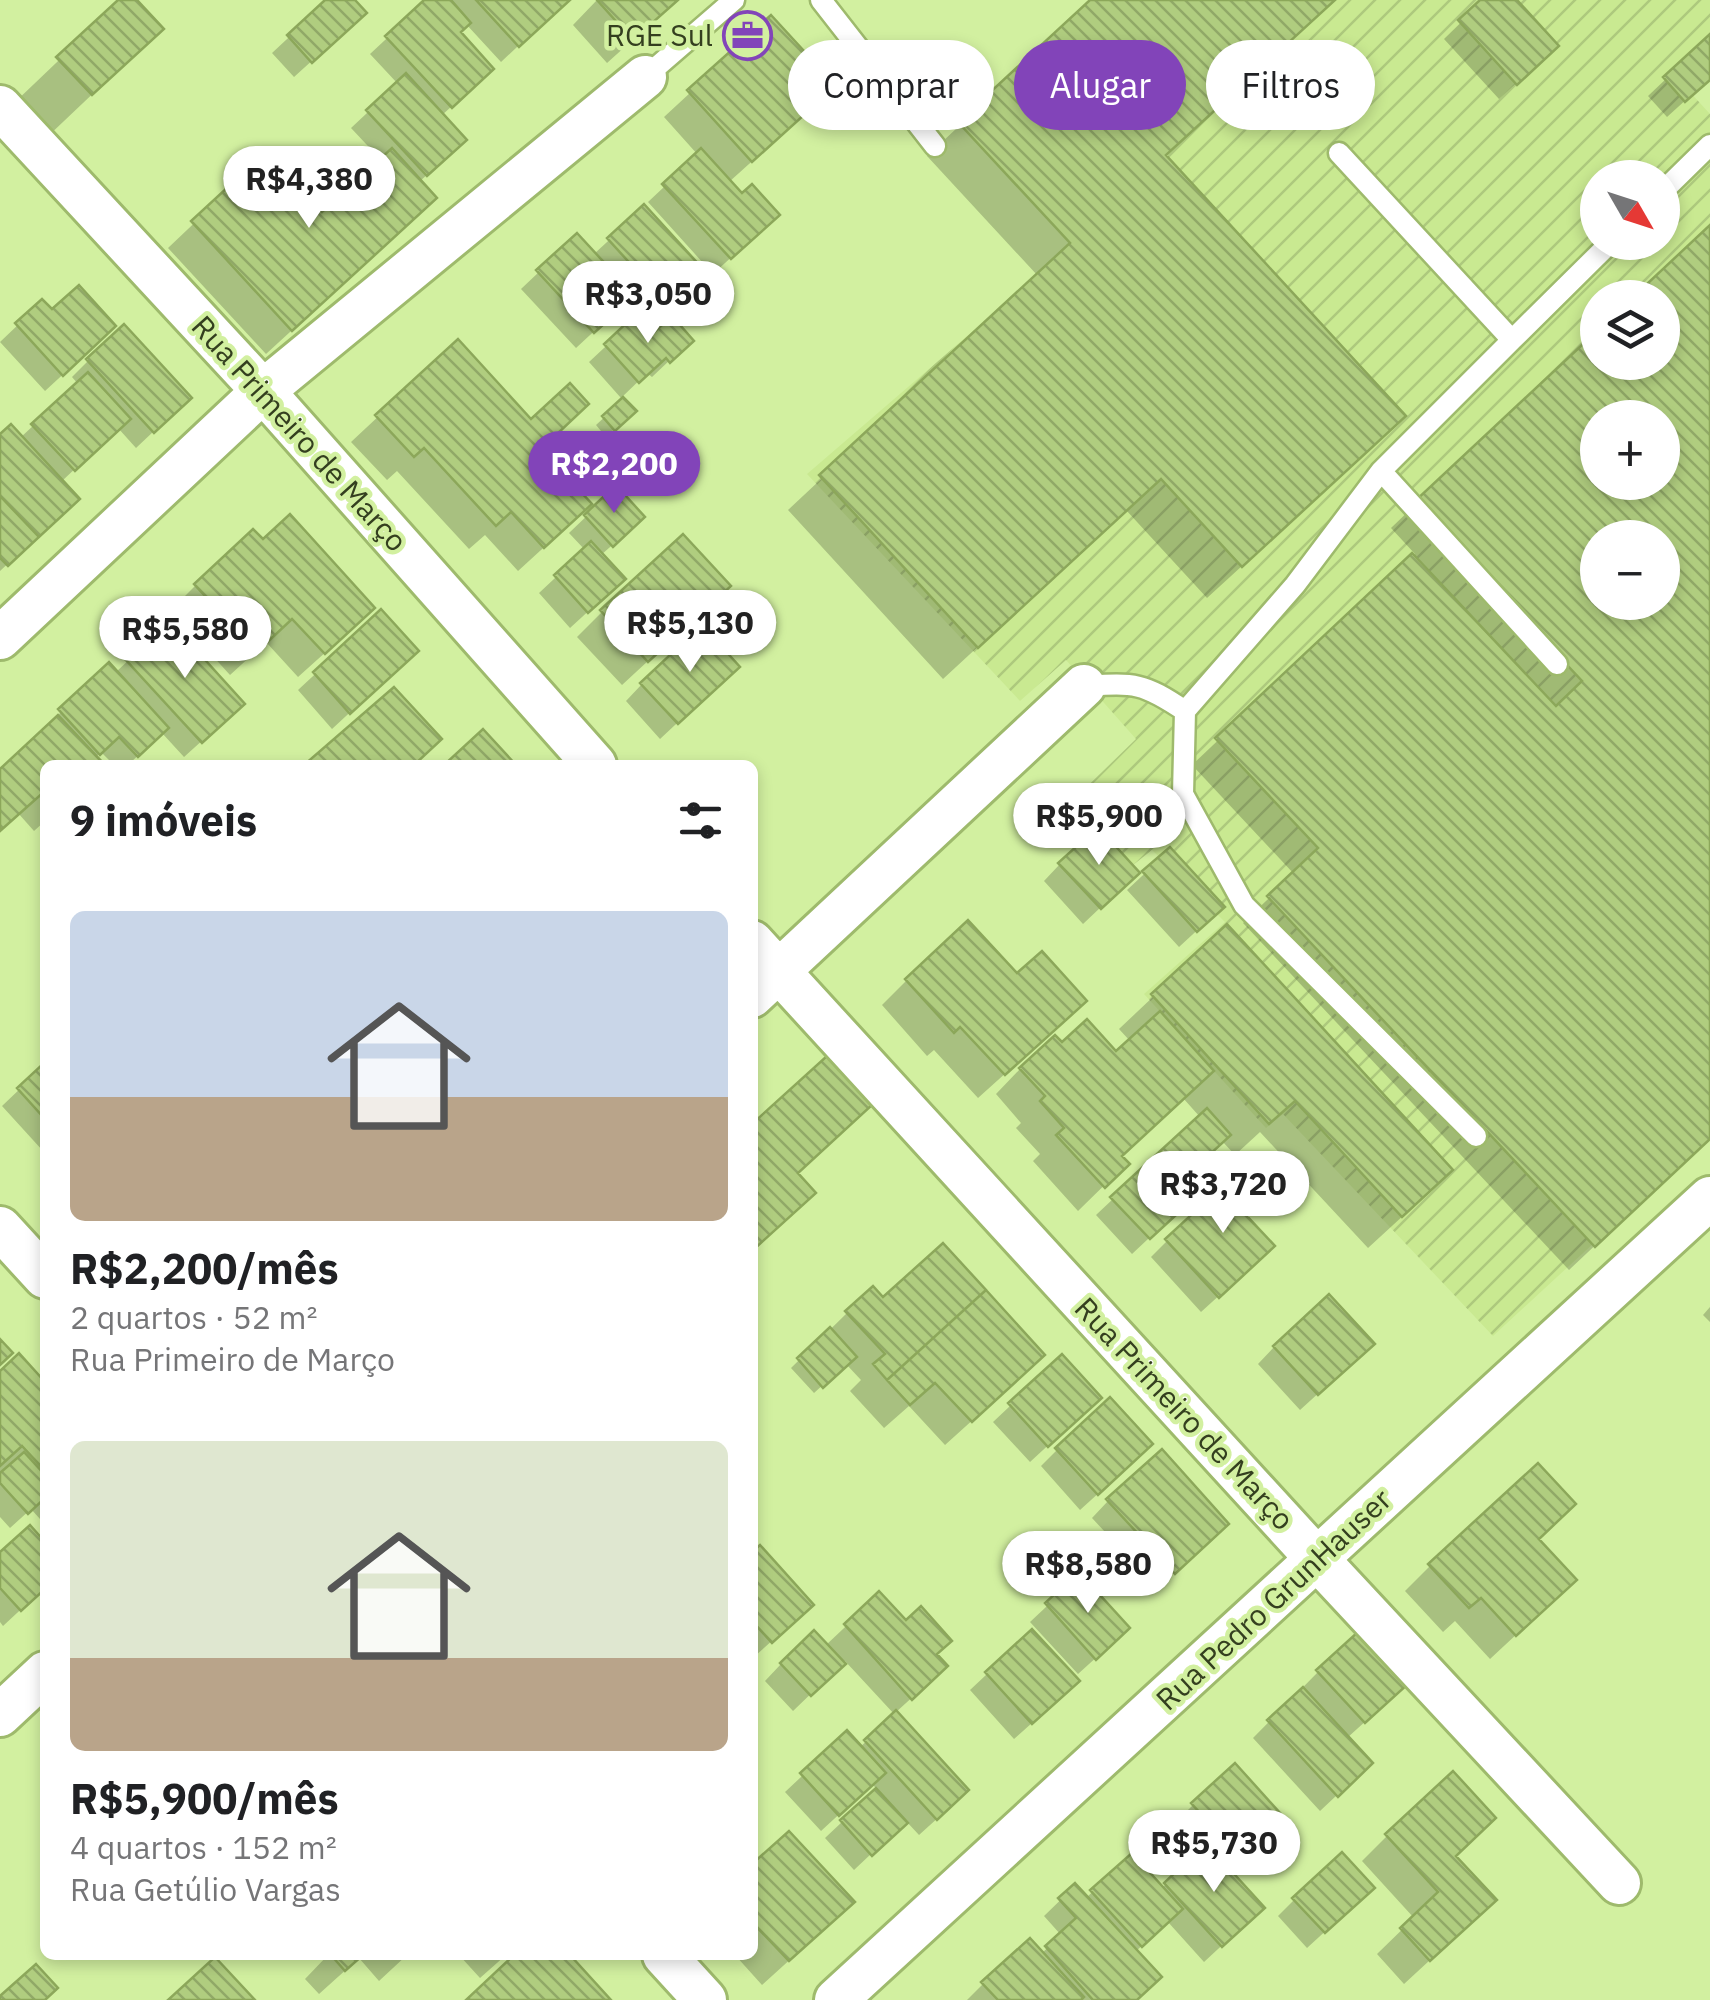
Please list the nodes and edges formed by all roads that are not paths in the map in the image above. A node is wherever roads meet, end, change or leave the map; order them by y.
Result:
1 (734, 0) edge
2 (820, 0) edge
3 (645, 77) joint
4 (0, 107) edge
5 (1710, 145) edge
6 (935, 146) dead end
7 (1339, 153) dead end
8 (1680, 174) edge
9 (1593, 260) edge
10 (1512, 340) junction
11 (263, 391) junction
12 (1381, 471) junction
13 (0, 638) edge
14 (1556, 664) dead end
15 (1084, 686) joint
16 (1185, 711) junction
17 (591, 760) edge
18 (761, 970) edge
19 (1476, 1136) dead end
20 (1710, 1198) edge
21 (0, 1228) edge
22 (40, 1272) edge
23 (1318, 1560) junction
24 (40, 1678) edge
25 (0, 1715) edge
26 (1619, 1883) dead end
27 (669, 1960) edge
28 (705, 2000) edge
29 (836, 2000) edge

1 - 3 lane
2 - 6 lane
3 - 11 street
4 - 11 street, Rua Primeiro de Março
5 - 8 lane
7 - 10 lane
9 - 10 lane
10 - 12 lane
11 - 13 street
11 - 17 street, Rua Primeiro de Março
12 - 14 lane
12 - 16 lane
15 - 16 lane
15 - 18 street
16 - 19 lane
18 - 23 street, Rua Primeiro de Março
20 - 23 street, Rua Pedro GrunHauser
21 - 22 street
23 - 26 street, Rua Primeiro de Março
23 - 29 street, Rua Pedro GrunHauser
24 - 25 street
27 - 28 street

